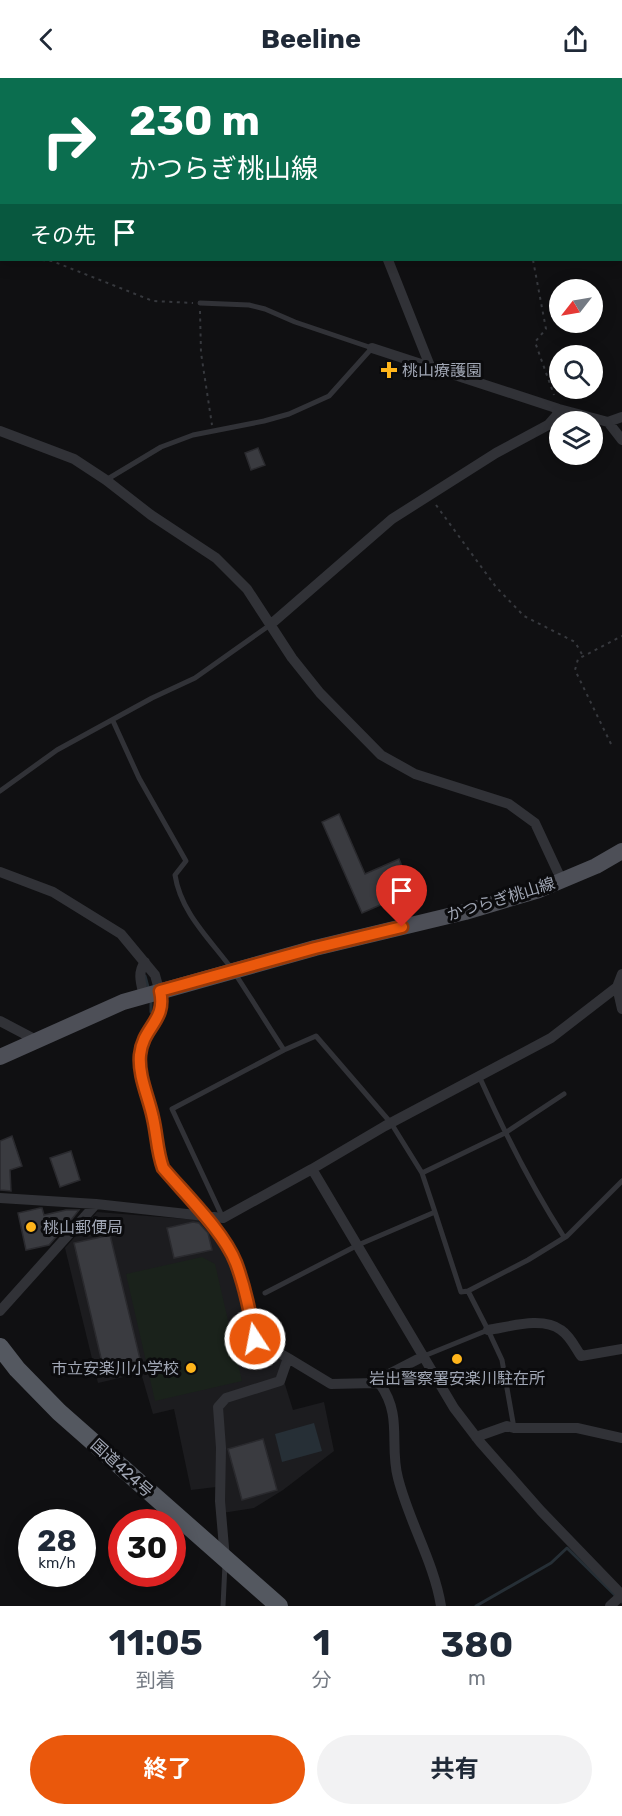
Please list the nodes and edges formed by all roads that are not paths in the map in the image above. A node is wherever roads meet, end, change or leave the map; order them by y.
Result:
1 (388, 261) edge
2 (200, 303) road end
3 (372, 348) junction
4 (430, 366) junction
5 (559, 409) junction
6 (622, 417) edge
7 (608, 422) junction
8 (0, 431) edge
9 (622, 440) edge
10 (106, 480) junction
11 (270, 625) junction
12 (113, 721) junction
13 (0, 791) edge
14 (622, 851) edge
15 (0, 872) edge
16 (562, 881) junction
17 (145, 962) junction
18 (233, 971) junction
19 (622, 974) edge
20 (617, 987) junction
21 (152, 993) junction
22 (622, 1009) edge
23 (0, 1021) edge
24 (36, 1040) junction
25 (284, 1050) junction
26 (0, 1057) edge
27 (479, 1076) junction
28 (564, 1094) dead end
29 (391, 1123) junction
30 (505, 1134) junction
31 (312, 1169) junction
32 (422, 1173) junction
33 (622, 1181) edge
34 (0, 1198) edge
35 (96, 1204) junction
36 (435, 1212) junction
37 (204, 1215) junction
38 (223, 1218) junction
39 (564, 1237) junction
40 (358, 1245) junction
41 (468, 1291) junction
42 (265, 1293) dead end
43 (0, 1311) edge
44 (488, 1330) junction
45 (0, 1347) edge
46 (622, 1349) edge
47 (424, 1356) junction
48 (288, 1358) junction
49 (380, 1384) junction
50 (514, 1428) junction
51 (476, 1437) junction
52 (622, 1438) edge
53 (225, 1559) junction
54 (618, 1599) edge
55 (223, 1606) edge
56 (279, 1606) edge
57 (441, 1606) edge

1 - 4 street
2 - 3 lane
3 - 4 street
3 - 10 lane
4 - 5 street
5 - 7 street
5 - 11 street
6 - 7 street
7 - 9 street
8 - 10 street
10 - 11 street
11 - 12 lane
11 - 16 street
12 - 13 lane
12 - 18 lane
14 - 16 main road, かつらぎ桃山線
15 - 17 street
16 - 18 main road, かつらぎ桃山線
17 - 21 street
17 - 21 street
18 - 21 main road, かつらぎ桃山線
18 - 25 lane
19 - 20 street
20 - 22 street
20 - 27 street
21 - 24 main road, かつらぎ桃山線
21 - 37 street
23 - 24 street
24 - 26 main road, かつらぎ桃山線
25 - 29 lane
25 - 38 lane
27 - 29 street
27 - 30 lane
28 - 30 lane
29 - 31 street
29 - 32 lane
30 - 32 lane
30 - 39 lane
31 - 38 street
31 - 40 street
32 - 36 lane
33 - 39 lane
34 - 35 street
35 - 37 street
35 - 43 street
36 - 40 lane
36 - 41 lane
37 - 38 street
37 - 48 street
39 - 41 lane
40 - 42 lane
40 - 47 street
41 - 44 lane
44 - 46 street
44 - 47 lane
44 - 50 lane
45 - 53 highway, 国道424号
47 - 49 street
47 - 51 street
48 - 49 street
48 - 53 street
49 - 57 street
50 - 51 street
50 - 52 street
51 - 54 street
53 - 55 lane
53 - 56 highway, 国道424号

